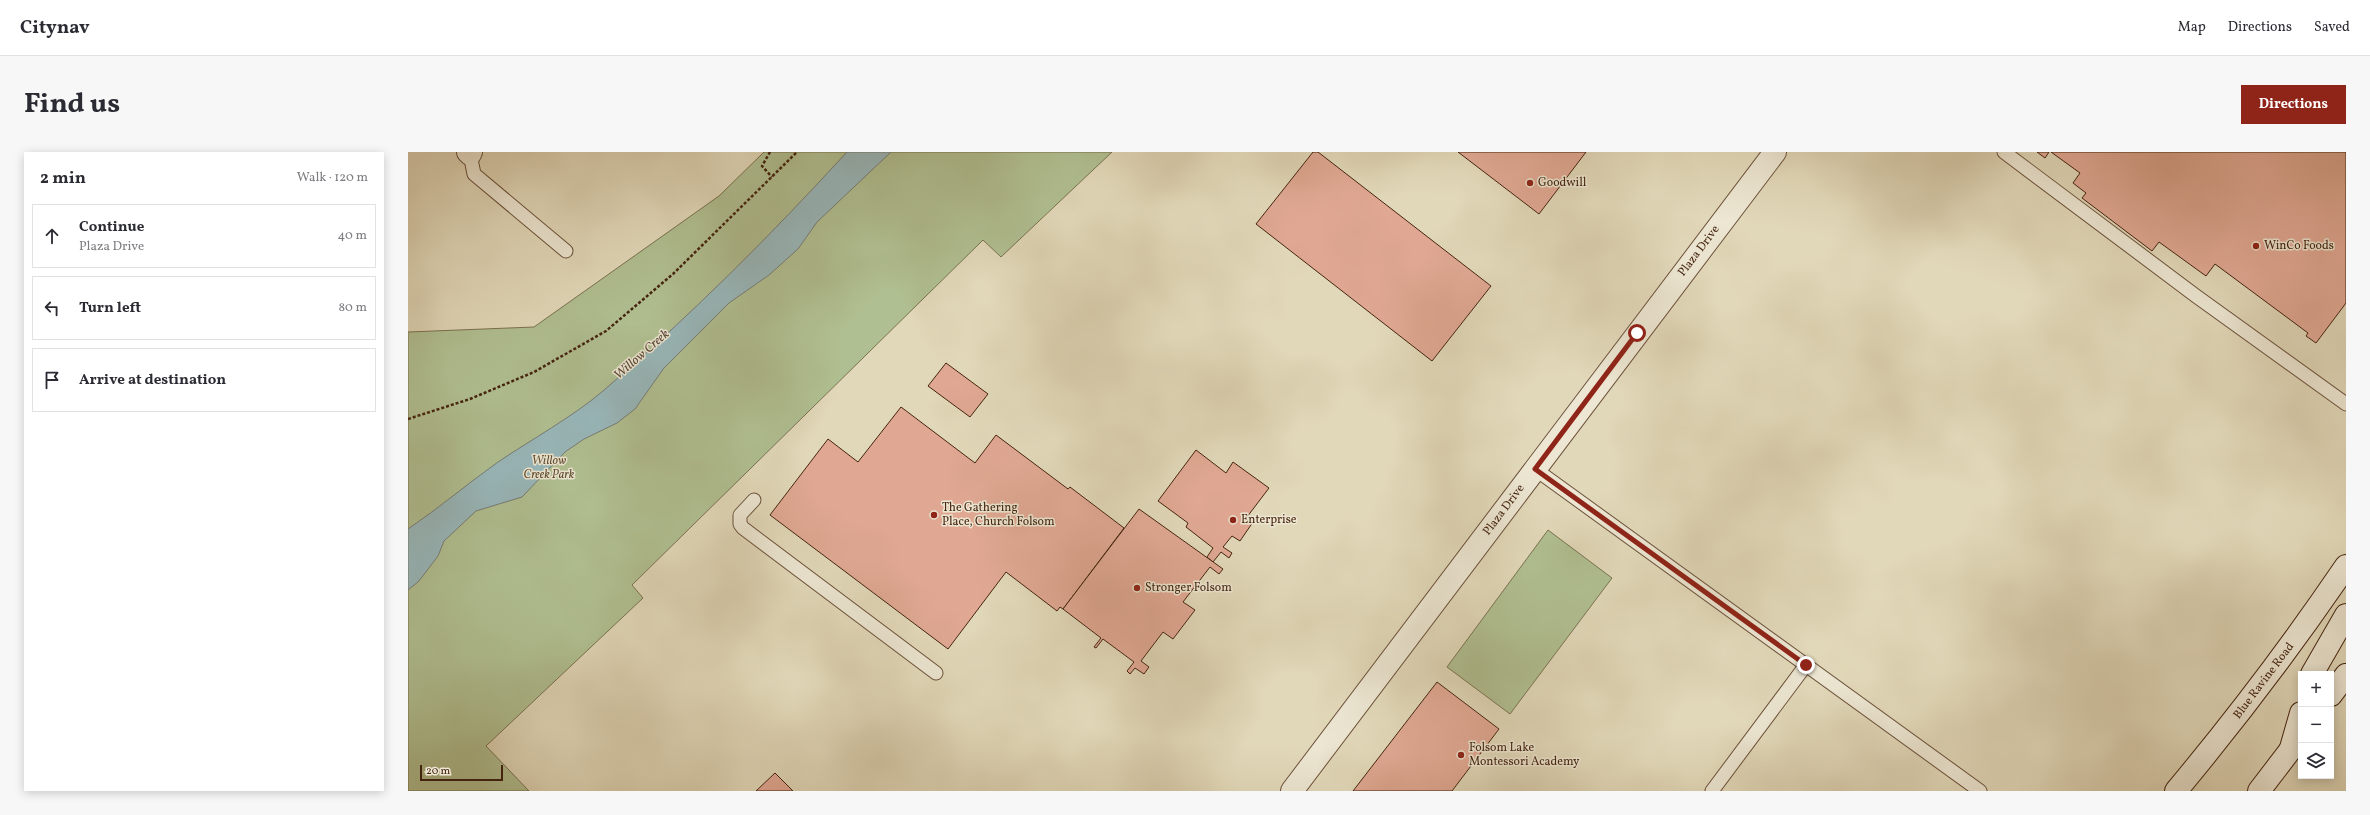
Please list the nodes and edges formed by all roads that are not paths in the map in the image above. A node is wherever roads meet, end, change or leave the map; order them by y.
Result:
1 (1775, 152) edge
2 (2004, 152) edge
3 (470, 153) edge
4 (566, 250) dead end
5 (2346, 404) edge
6 (1535, 469) junction
7 (754, 500) dead end
8 (2346, 566) edge
9 (2346, 615) edge
10 (1806, 665) junction
11 (2314, 671) edge
12 (936, 673) dead end
13 (2346, 675) edge
14 (2334, 691) edge
15 (2298, 731) edge
16 (2296, 743) edge
17 (1292, 791) edge
18 (1712, 791) edge
19 (1980, 791) edge
20 (2176, 791) edge
21 (2259, 791) edge

1 - 6 street, Plaza Drive
2 - 5 lane
3 - 4 lane
6 - 10 lane
6 - 17 street, Plaza Drive
7 - 12 lane
8 - 20 street, Blue Ravine Road
9 - 11 street
10 - 18 lane
10 - 19 lane
13 - 14 street
15 - 16 street
16 - 21 street

